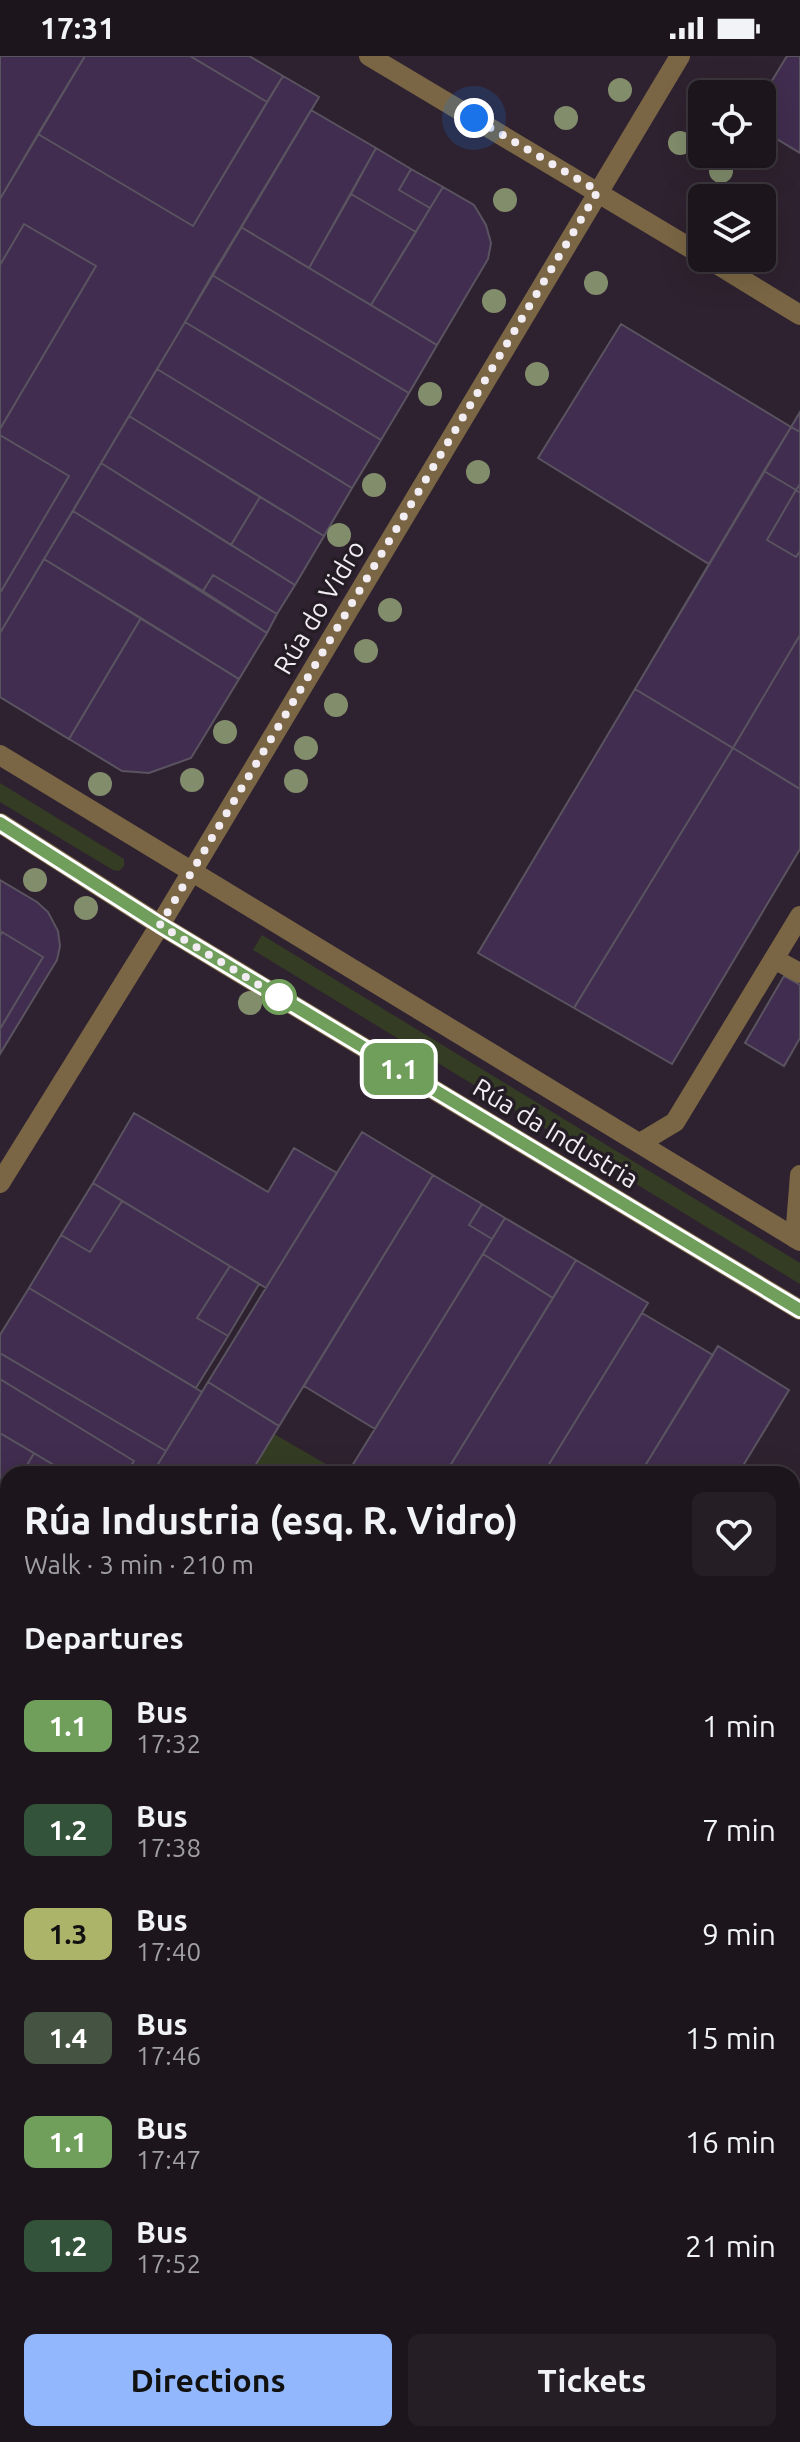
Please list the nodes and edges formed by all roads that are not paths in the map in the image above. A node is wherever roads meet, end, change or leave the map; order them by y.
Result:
1 (369, 56) edge
2 (680, 56) edge
3 (598, 191) junction
4 (688, 246) edge
5 (730, 272) edge
6 (800, 315) edge
7 (0, 755) edge
8 (0, 823) edge
9 (191, 871) junction
10 (800, 916) edge
11 (160, 925) junction
12 (774, 959) junction
13 (800, 973) edge
14 (640, 1143) junction
15 (800, 1175) edge
16 (0, 1183) edge
17 (797, 1239) edge
18 (800, 1310) edge

1 - 3 street
2 - 3 street, Rúa do Vidro
3 - 4 street
3 - 9 street, Rúa do Vidro
5 - 6 street
7 - 9 street, Rúa da Industria
8 - 11 street, Rúa da Industria
9 - 11 street, Rúa do Vidro
9 - 14 street, Rúa da Industria
10 - 12 street
11 - 16 street, Rúa do Vidro
11 - 18 street, Rúa da Industria
12 - 13 street
12 - 14 street
14 - 17 street, Rúa da Industria
15 - 17 street

